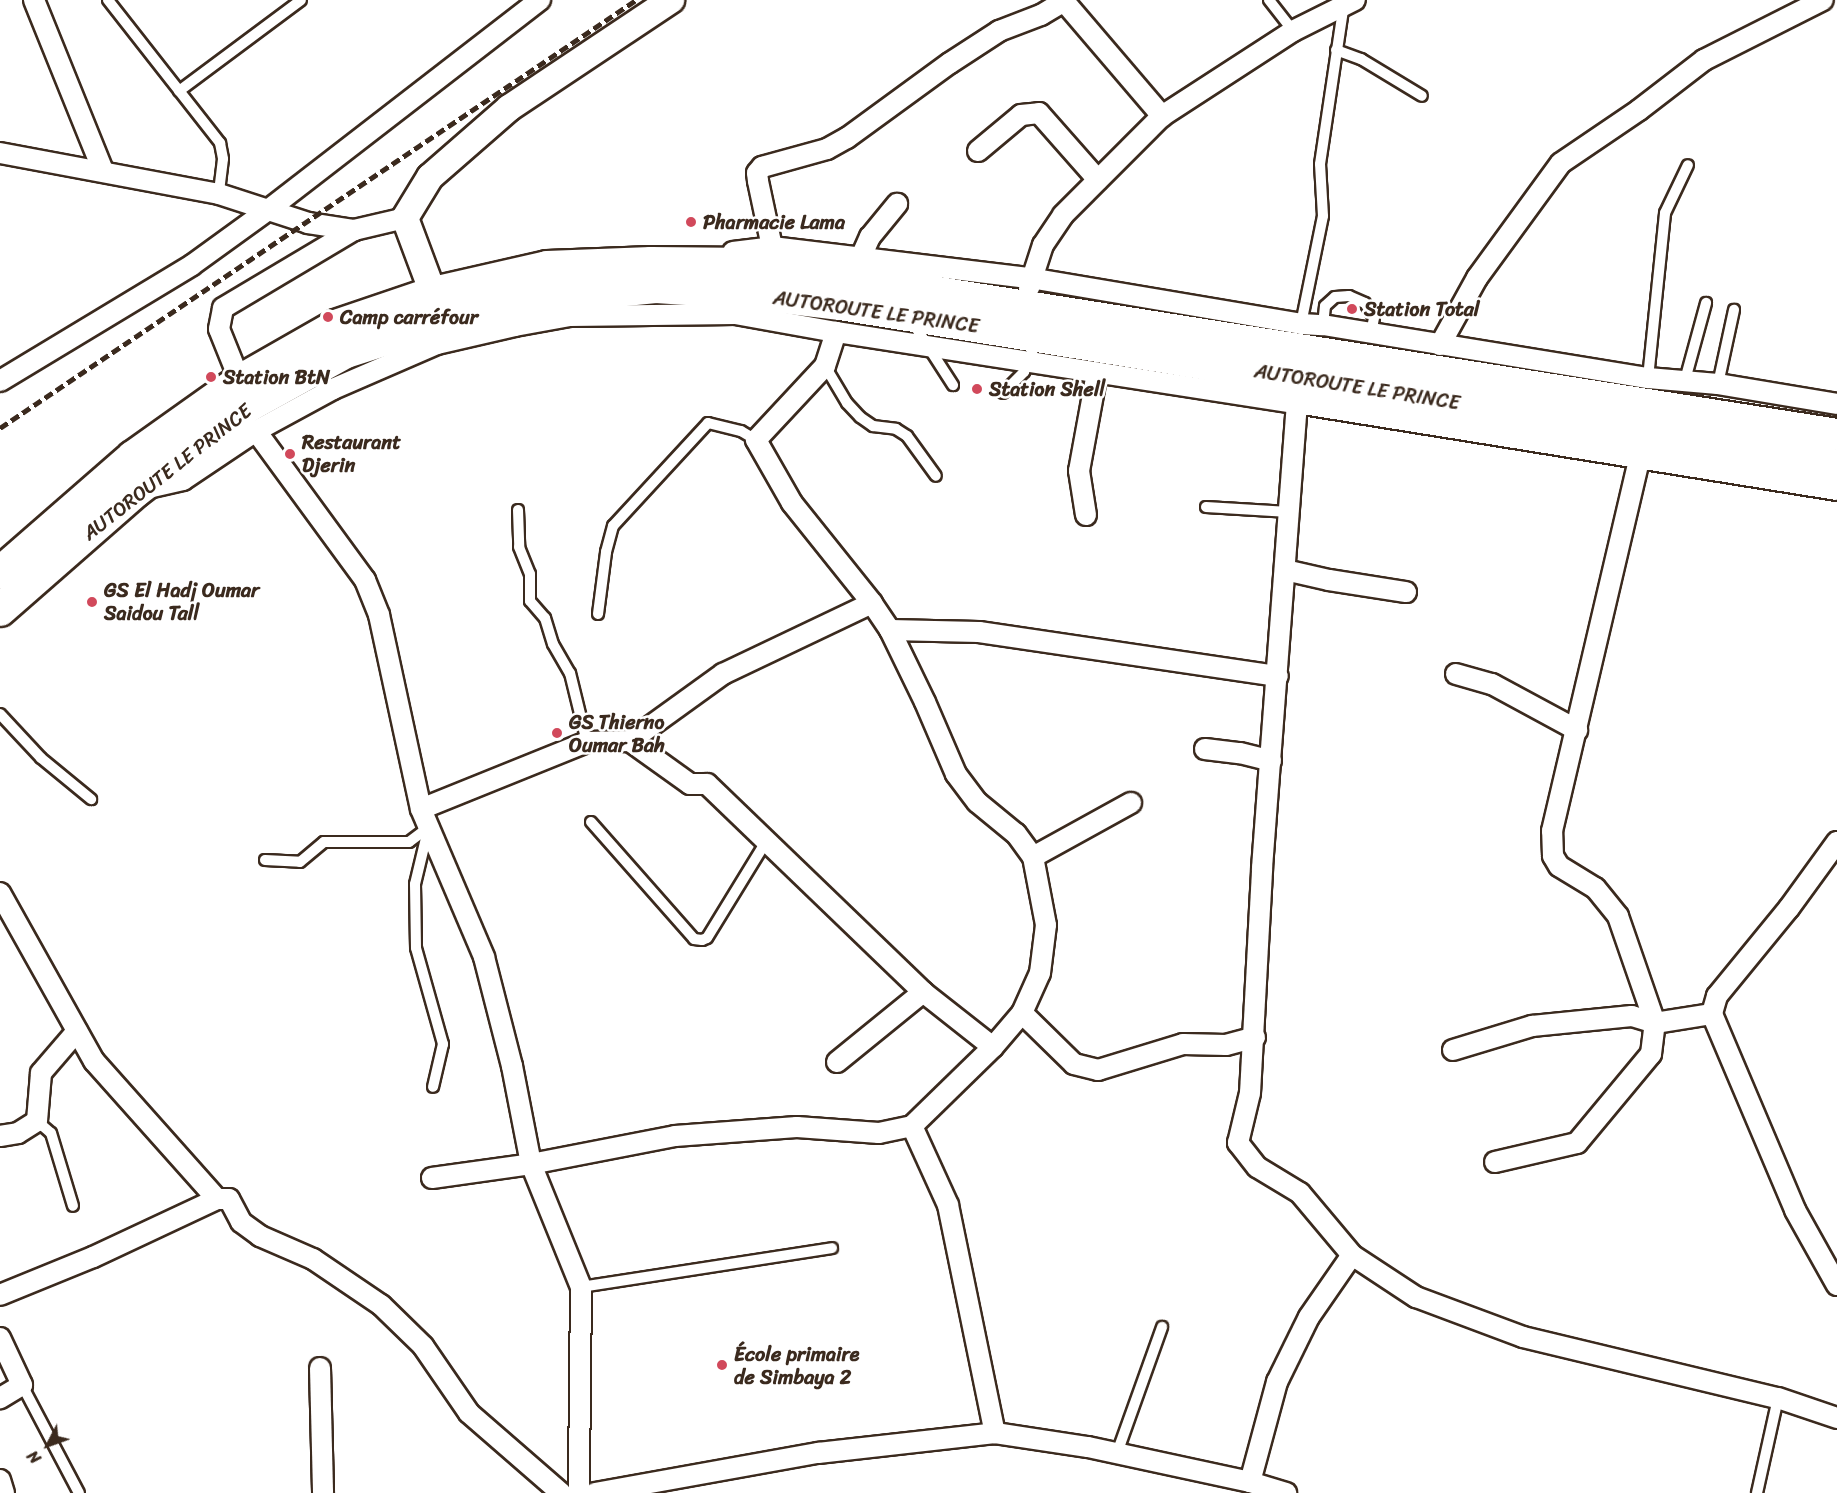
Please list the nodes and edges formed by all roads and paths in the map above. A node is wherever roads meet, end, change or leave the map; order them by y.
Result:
1 (34, 0) edge
2 (108, 0) edge
3 (301, 0) edge
4 (540, 0) edge
5 (671, 0) edge
6 (1269, 0) edge
7 (1823, 0) edge
8 (1064, 1) edge
9 (1348, 2) edge
10 (285, 5) edge
11 (1293, 31) junction
12 (1336, 50) junction
13 (179, 91) junction
14 (1422, 96) dead end
15 (1162, 116) junction
16 (978, 151) dead end
17 (0, 153) edge
18 (1688, 165) dead end
19 (103, 171) junction
20 (1098, 180) junction
21 (219, 194) junction
22 (897, 204) dead end
23 (268, 210) junction
24 (405, 218) junction
25 (354, 230) junction
26 (772, 247) junction
27 (861, 257) junction
28 (651, 263) junction
29 (1030, 278) junction
30 (433, 293) junction
31 (1706, 303) dead end
32 (1026, 309) junction
33 (1734, 310) dead end
34 (908, 315) junction
35 (1301, 324) junction
36 (1323, 325) junction
37 (836, 333) junction
38 (1184, 334) junction
39 (1371, 334) junction
40 (1393, 338) junction
41 (1440, 345) junction
42 (929, 346) junction
43 (1034, 349) junction
44 (825, 366) junction
45 (1097, 374) junction
46 (1648, 378) junction
47 (1685, 380) junction
48 (0, 381) edge
49 (240, 381) junction
50 (1490, 381) junction
51 (1718, 384) junction
52 (953, 385) dead end
53 (1004, 393) dead end
54 (1297, 402) junction
55 (1837, 404) edge
56 (256, 431) junction
57 (1837, 435) edge
58 (756, 440) junction
59 (1640, 459) junction
60 (1837, 466) edge
61 (936, 476) dead end
62 (1837, 489) edge
63 (136, 490) junction
64 (1206, 507) dead end
65 (518, 510) dead end
66 (1289, 512) junction
67 (1086, 515) dead end
68 (1286, 570) junction
69 (0, 573) edge
70 (1406, 592) dead end
71 (872, 603) junction
72 (0, 610) edge
73 (598, 614) dead end
74 (890, 630) junction
75 (1456, 674) dead end
76 (1278, 676) junction
77 (0, 714) edge
78 (1577, 730) junction
79 (630, 741) junction
80 (587, 742) junction
81 (1205, 749) dead end
82 (1271, 761) junction
83 (91, 799) dead end
84 (1131, 803) dead end
85 (425, 818) junction
86 (591, 822) dead end
87 (767, 840) junction
88 (1837, 842) edge
89 (1033, 857) junction
90 (265, 860) dead end
91 (0, 893) edge
92 (923, 992) junction
93 (1022, 1013) junction
94 (1712, 1014) junction
95 (1655, 1023) junction
96 (77, 1031) junction
97 (1255, 1037) junction
98 (993, 1047) junction
99 (1453, 1050) dead end
100 (837, 1062) dead end
101 (433, 1087) dead end
102 (37, 1121) junction
103 (912, 1125) junction
104 (0, 1136) edge
105 (1495, 1162) dead end
106 (531, 1164) junction
107 (432, 1178) dead end
108 (217, 1199) junction
109 (73, 1206) dead end
110 (832, 1248) dead end
111 (1352, 1255) junction
112 (1837, 1285) edge
113 (581, 1287) junction
114 (0, 1295) edge
115 (1162, 1327) dead end
116 (0, 1338) edge
117 (320, 1368) dead end
118 (22, 1385) junction
119 (0, 1398) edge
120 (1778, 1398) junction
121 (1837, 1418) edge
122 (995, 1433) junction
123 (1117, 1453) junction
124 (0, 1480) edge
125 (1250, 1482) junction
126 (4, 1493) edge
127 (79, 1493) edge
128 (323, 1493) edge
129 (561, 1493) edge
130 (579, 1493) edge
131 (595, 1493) edge
132 (1286, 1493) edge
133 (1757, 1493) edge

1 - 19 street
2 - 13 lane
3 - 10 lane
4 - 23 street
5 - 24 street
6 - 11 lane
7 - 41 street
8 - 15 street
8 - 26 street
9 - 11 street
9 - 12 lane
10 - 13 lane
11 - 15 street
12 - 14 lane
12 - 35 lane
13 - 21 lane
15 - 20 street
16 - 20 street
17 - 19 street
18 - 46 lane
19 - 21 street
20 - 29 street
21 - 23 street
22 - 27 street
23 - 25 street
23 - 48 street
24 - 25 street
24 - 30 street
25 - 49 street
26 - 27 street
26 - 28 street
27 - 29 street
28 - 30 main road, AUTOROUTE LE PRINCE
28 - 32 main road, AUTOROUTE LE PRINCE
29 - 32 street
29 - 35 street
30 - 49 main road, AUTOROUTE LE PRINCE
31 - 47 lane
32 - 38 main road, AUTOROUTE LE PRINCE
33 - 51 lane
34 - 42 lane
34 - 43 main road, AUTOROUTE LE PRINCE
34 - 63 main road, AUTOROUTE LE PRINCE
35 - 36 street
35 - 38 street
36 - 39 street
36 - 39 lane
37 - 42 street
37 - 44 street
37 - 56 street
38 - 50 main road, AUTOROUTE LE PRINCE
39 - 40 street
40 - 41 street
40 - 50 street
41 - 46 street
42 - 43 street
42 - 52 lane
43 - 45 street
43 - 53 lane
43 - 60 main road, AUTOROUTE LE PRINCE
44 - 58 street
44 - 61 lane
45 - 54 street
45 - 67 street
46 - 47 street
47 - 51 street
49 - 69 main road, AUTOROUTE LE PRINCE
50 - 57 main road, AUTOROUTE LE PRINCE
51 - 55 street
54 - 59 street
54 - 66 street
56 - 63 street
56 - 85 street
58 - 71 street
58 - 73 lane
59 - 62 street
59 - 78 street
63 - 72 main road, AUTOROUTE LE PRINCE
64 - 66 lane
65 - 80 lane
66 - 68 street
68 - 70 street
68 - 76 street
71 - 74 street
71 - 79 street
74 - 76 street
74 - 89 street
75 - 78 street
76 - 82 street
77 - 83 lane
78 - 95 street
79 - 80 street
79 - 87 street
80 - 85 street
81 - 82 street
82 - 97 street
84 - 89 street
85 - 90 lane
85 - 101 lane
85 - 106 street
86 - 87 lane
87 - 92 street
88 - 94 street
89 - 93 street
91 - 96 street
92 - 98 street
92 - 100 street
93 - 97 street
93 - 98 street
94 - 95 street
94 - 112 street
95 - 99 street
95 - 105 street
96 - 102 street
96 - 108 street
97 - 111 street
98 - 103 street
102 - 104 street
102 - 109 lane
103 - 106 street
103 - 122 street
106 - 107 street
106 - 113 street
108 - 114 street
108 - 129 street
110 - 113 lane
111 - 120 street
111 - 125 street
113 - 130 street
115 - 123 lane
116 - 118 street
117 - 128 street
118 - 119 street
118 - 127 lane
120 - 121 street
120 - 133 lane
122 - 123 street
122 - 131 street
123 - 125 street
124 - 126 street
125 - 132 street

